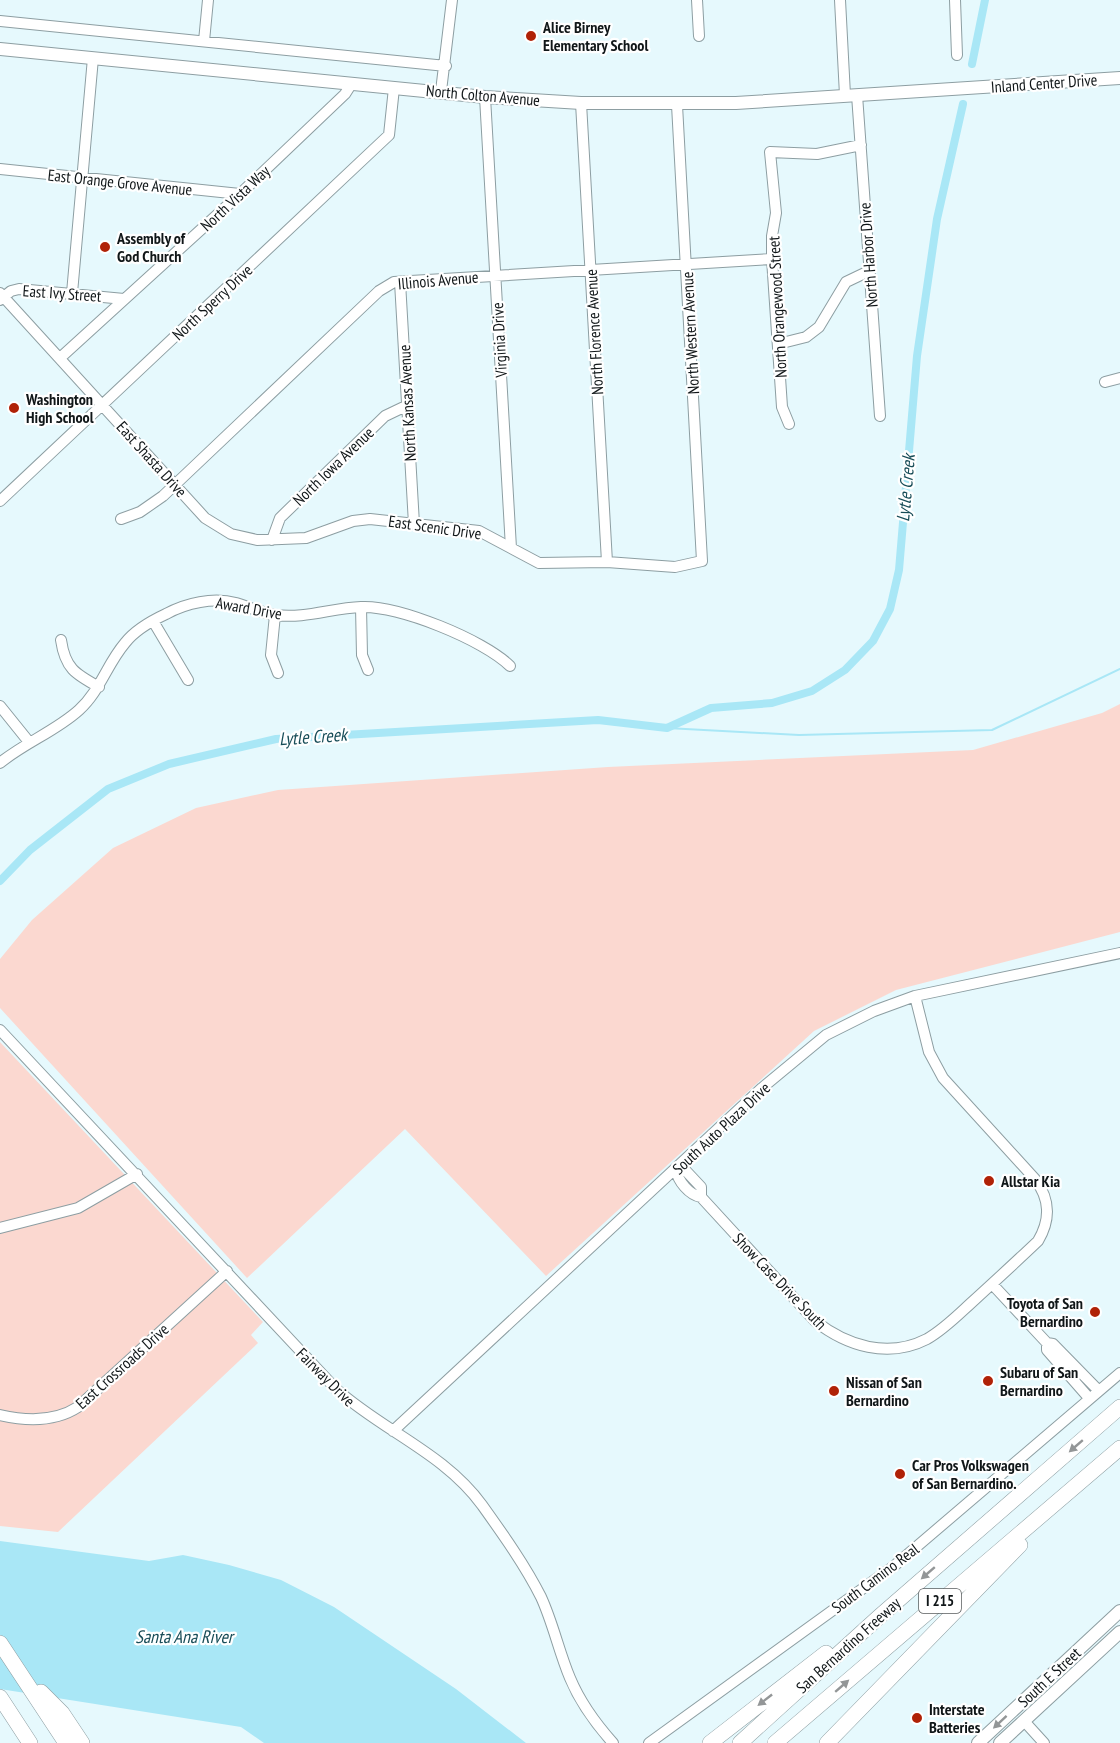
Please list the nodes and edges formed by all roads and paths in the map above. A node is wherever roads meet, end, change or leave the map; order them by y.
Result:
1 (208, 0) edge
2 (452, 0) edge
3 (697, 0) edge
4 (840, 0) edge
5 (955, 0) edge
6 (0, 21) edge
7 (699, 36) dead end
8 (204, 41) junction
9 (0, 49) edge
10 (957, 55) dead end
11 (93, 58) junction
12 (446, 66) junction
13 (1120, 78) edge
14 (352, 83) junction
15 (394, 88) junction
16 (967, 88) joint
17 (441, 91) junction
18 (851, 95) junction
19 (485, 97) junction
20 (581, 103) junction
21 (677, 105) junction
22 (861, 145) junction
23 (0, 170) edge
24 (82, 177) junction
25 (240, 194) junction
26 (772, 259) junction
27 (686, 265) junction
28 (590, 270) junction
29 (869, 271) junction
30 (495, 276) junction
31 (400, 282) junction
32 (72, 293) junction
33 (1, 297) edge
34 (124, 299) junction
35 (778, 344) junction
36 (60, 358) junction
37 (1120, 378) edge
38 (1105, 382) dead end
39 (103, 405) junction
40 (408, 405) junction
41 (880, 416) dead end
42 (789, 424) dead end
43 (175, 484) junction
44 (0, 501) edge
45 (121, 519) dead end
46 (414, 524) junction
47 (272, 540) junction
48 (511, 548) junction
49 (702, 561) joint
50 (607, 562) junction
51 (362, 607) junction
52 (275, 615) junction
53 (153, 621) junction
54 (61, 640) dead end
55 (510, 666) dead end
56 (368, 670) dead end
57 (278, 673) dead end
58 (188, 680) dead end
59 (99, 687) junction
60 (0, 706) edge
61 (29, 742) junction
62 (0, 763) edge
63 (1120, 953) edge
64 (915, 996) junction
65 (0, 1030) edge
66 (676, 1170) junction
67 (137, 1174) junction
68 (0, 1228) edge
69 (227, 1271) junction
70 (992, 1284) junction
71 (1047, 1343) junction
72 (1120, 1373) edge
73 (1099, 1391) junction
74 (1089, 1398) junction
75 (1120, 1407) edge
76 (0, 1415) edge
77 (393, 1431) junction
78 (1120, 1448) edge
79 (1083, 1480) junction
80 (1120, 1611) edge
81 (879, 1616) junction
82 (1120, 1632) edge
83 (0, 1643) edge
84 (14, 1665) junction
85 (4, 1703) edge
86 (1024, 1721) junction
87 (30, 1743) edge
88 (66, 1743) edge
89 (82, 1743) edge
90 (613, 1743) edge
91 (649, 1743) edge
92 (710, 1743) edge
93 (740, 1743) edge
94 (777, 1743) edge
95 (827, 1743) edge
96 (978, 1743) edge
97 (1000, 1743) edge
98 (1044, 1743) edge

1 - 8 street
2 - 12 street
3 - 7 street
4 - 18 street, North Harbor Drive
5 - 10 street
6 - 8 street, North Colton Avenue
8 - 12 street, North Colton Avenue
9 - 11 main road, North Colton Avenue
11 - 14 main road, North Colton Avenue
11 - 24 street
12 - 17 street
13 - 16 main road, Inland Center Drive
14 - 15 main road, North Colton Avenue
14 - 25 street, North Vista Way
15 - 17 main road, North Colton Avenue
15 - 39 street, North Sperry Drive
16 - 18 main road, North Colton Avenue
17 - 19 main road, North Colton Avenue
18 - 21 main road, North Colton Avenue
18 - 22 street, North Harbor Drive
19 - 20 main road, North Colton Avenue
19 - 30 street, Virginia Drive
20 - 21 main road, North Colton Avenue
20 - 28 street, North Florence Avenue
21 - 27 street, North Western Avenue
22 - 26 street, North Orangewood Street
22 - 29 street, North Harbor Drive
23 - 24 street, East Orange Grove Avenue
24 - 25 street, East Orange Grove Avenue
24 - 32 street
25 - 34 street, North Vista Way
26 - 27 street, Illinois Avenue
26 - 35 street, North Orangewood Street
27 - 28 street, Illinois Avenue
27 - 49 street, North Western Avenue
28 - 30 street, Illinois Avenue
28 - 50 street, North Florence Avenue
29 - 35 street
29 - 41 street, North Harbor Drive
30 - 31 street, Illinois Avenue
30 - 48 street, Virginia Drive
31 - 40 street, North Kansas Avenue
31 - 43 street, Illinois Avenue
32 - 33 street, East Ivy Street
32 - 34 street, East Ivy Street
33 - 36 street, East Shasta Drive
34 - 36 street, North Vista Way
35 - 42 street, North Orangewood Street
36 - 39 street, East Shasta Drive
37 - 38 street
39 - 43 street, East Shasta Drive
39 - 44 street, North Sperry Drive
40 - 46 street, North Kansas Avenue
40 - 47 street, North Iowa Avenue
43 - 45 street, Illinois Avenue
43 - 47 street, East Shasta Drive
46 - 47 street, East Scenic Drive
46 - 48 street, East Scenic Drive
48 - 50 street, East Scenic Drive
49 - 50 street, East Scenic Drive
51 - 52 street, Award Drive
51 - 55 street, Award Drive
51 - 56 street
52 - 53 street, Award Drive
52 - 57 street
53 - 58 street
53 - 59 street, Award Drive
54 - 59 street
59 - 61 street, Award Drive
60 - 61 street
61 - 62 street, Award Drive
63 - 64 street, South Auto Plaza Drive
64 - 66 street, South Auto Plaza Drive
64 - 70 street, Show Case Drive South
65 - 67 street, Fairway Drive
66 - 70 street, Show Case Drive South
66 - 77 street, South Auto Plaza Drive
67 - 68 street
67 - 69 street, Fairway Drive
69 - 76 street, East Crossroads Drive
69 - 77 street, Fairway Drive
70 - 71 street
71 - 73 street
71 - 74 street
72 - 73 street, South Camino Real
73 - 74 street, South Camino Real
74 - 91 street, South Camino Real
75 -> 81 highway, San Bernardino Freeway / I 215
77 - 90 street, Fairway Drive
78 - 79 highway, San Bernardino Freeway / I 215
94 -> 79 highway, San Bernardino Freeway / I 215
79 - 95 highway
80 -> 96 main road, South E Street
81 -> 92 highway
81 - 93 highway, San Bernardino Freeway / I 215
82 - 86 main road, South E Street
83 - 84 highway
84 - 88 highway
84 - 89 highway
85 - 87 highway
86 - 97 main road, South E Street
86 - 98 street

